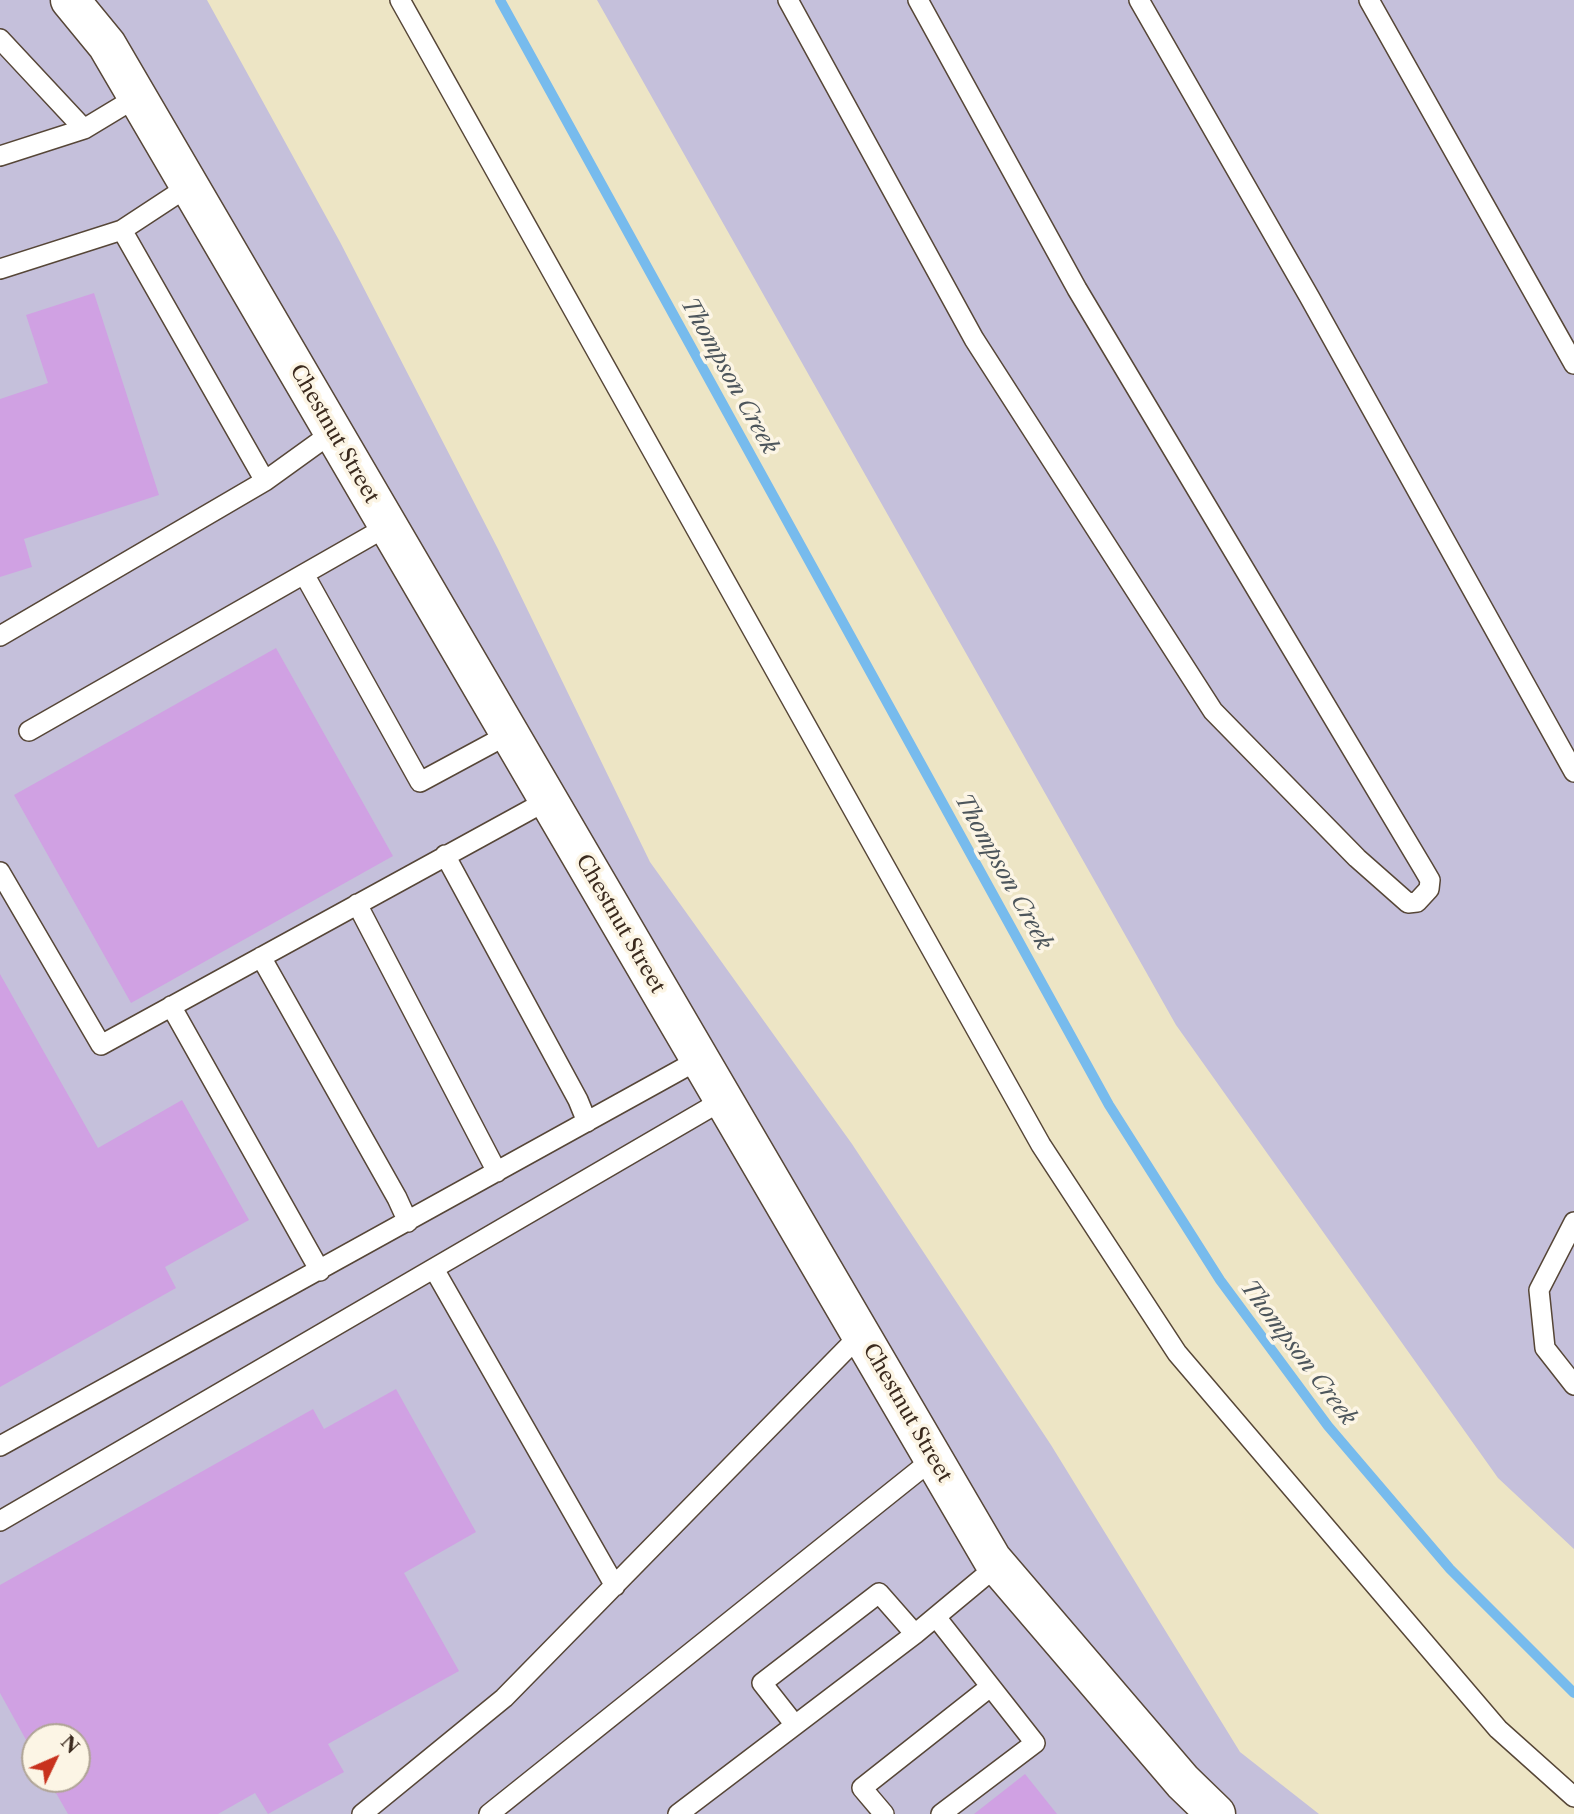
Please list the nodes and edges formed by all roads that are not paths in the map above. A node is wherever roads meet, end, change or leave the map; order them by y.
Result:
1 (70, 0) edge
2 (400, 0) edge
3 (788, 0) edge
4 (918, 0) edge
5 (1139, 0) edge
6 (1369, 0) edge
7 (0, 40) edge
8 (136, 97) junction
9 (84, 129) junction
10 (0, 156) edge
11 (189, 186) junction
12 (122, 230) junction
13 (0, 269) edge
14 (1574, 364) edge
15 (333, 432) junction
16 (265, 481) junction
17 (387, 526) junction
18 (304, 573) junction
19 (0, 636) edge
20 (29, 731) dead end
21 (509, 734) junction
22 (1574, 772) edge
23 (548, 800) junction
24 (445, 855) junction
25 (0, 872) edge
26 (356, 904) junction
27 (261, 957) junction
28 (171, 1006) junction
29 (700, 1059) junction
30 (723, 1100) junction
31 (587, 1122) junction
32 (497, 1172) junction
33 (408, 1222) junction
34 (1574, 1222) edge
35 (434, 1269) junction
36 (320, 1271) junction
37 (861, 1334) junction
38 (1574, 1385) edge
39 (0, 1446) edge
40 (933, 1459) junction
41 (0, 1521) edge
42 (998, 1565) junction
43 (615, 1586) junction
44 (936, 1617) junction
45 (915, 1634) junction
46 (990, 1687) junction
47 (795, 1725) junction
48 (1574, 1797) edge
49 (362, 1814) edge
50 (489, 1814) edge
51 (678, 1814) edge
52 (884, 1814) edge
53 (941, 1814) edge
54 (1216, 1814) edge

1 - 8 street, Chestnut Street
2 - 48 lane
3 - 4 lane
5 - 22 lane
6 - 14 lane
7 - 9 lane
8 - 9 lane
8 - 11 street, Chestnut Street
9 - 10 lane
11 - 12 lane
11 - 15 street, Chestnut Street
12 - 13 lane
12 - 16 lane
15 - 16 lane
15 - 17 street, Chestnut Street
16 - 19 lane
17 - 18 lane
17 - 21 street, Chestnut Street
18 - 20 lane
18 - 21 lane
21 - 23 street, Chestnut Street
23 - 24 lane
23 - 29 street, Chestnut Street
24 - 26 lane
24 - 31 lane
25 - 28 lane
26 - 27 lane
26 - 32 lane
27 - 28 lane
27 - 33 lane
28 - 36 lane
29 - 30 street, Chestnut Street
29 - 31 lane
30 - 35 lane
30 - 37 street, Chestnut Street
31 - 32 lane
32 - 33 lane
33 - 36 lane
34 - 38 lane
35 - 41 lane
35 - 43 lane
36 - 39 lane
37 - 40 street, Chestnut Street
37 - 43 lane
40 - 42 street, Chestnut Street
40 - 50 lane
42 - 44 lane
42 - 54 street, Chestnut Street
43 - 49 lane
44 - 45 lane
44 - 46 lane
45 - 47 lane
45 - 47 lane
46 - 52 lane
46 - 53 lane
47 - 51 lane

